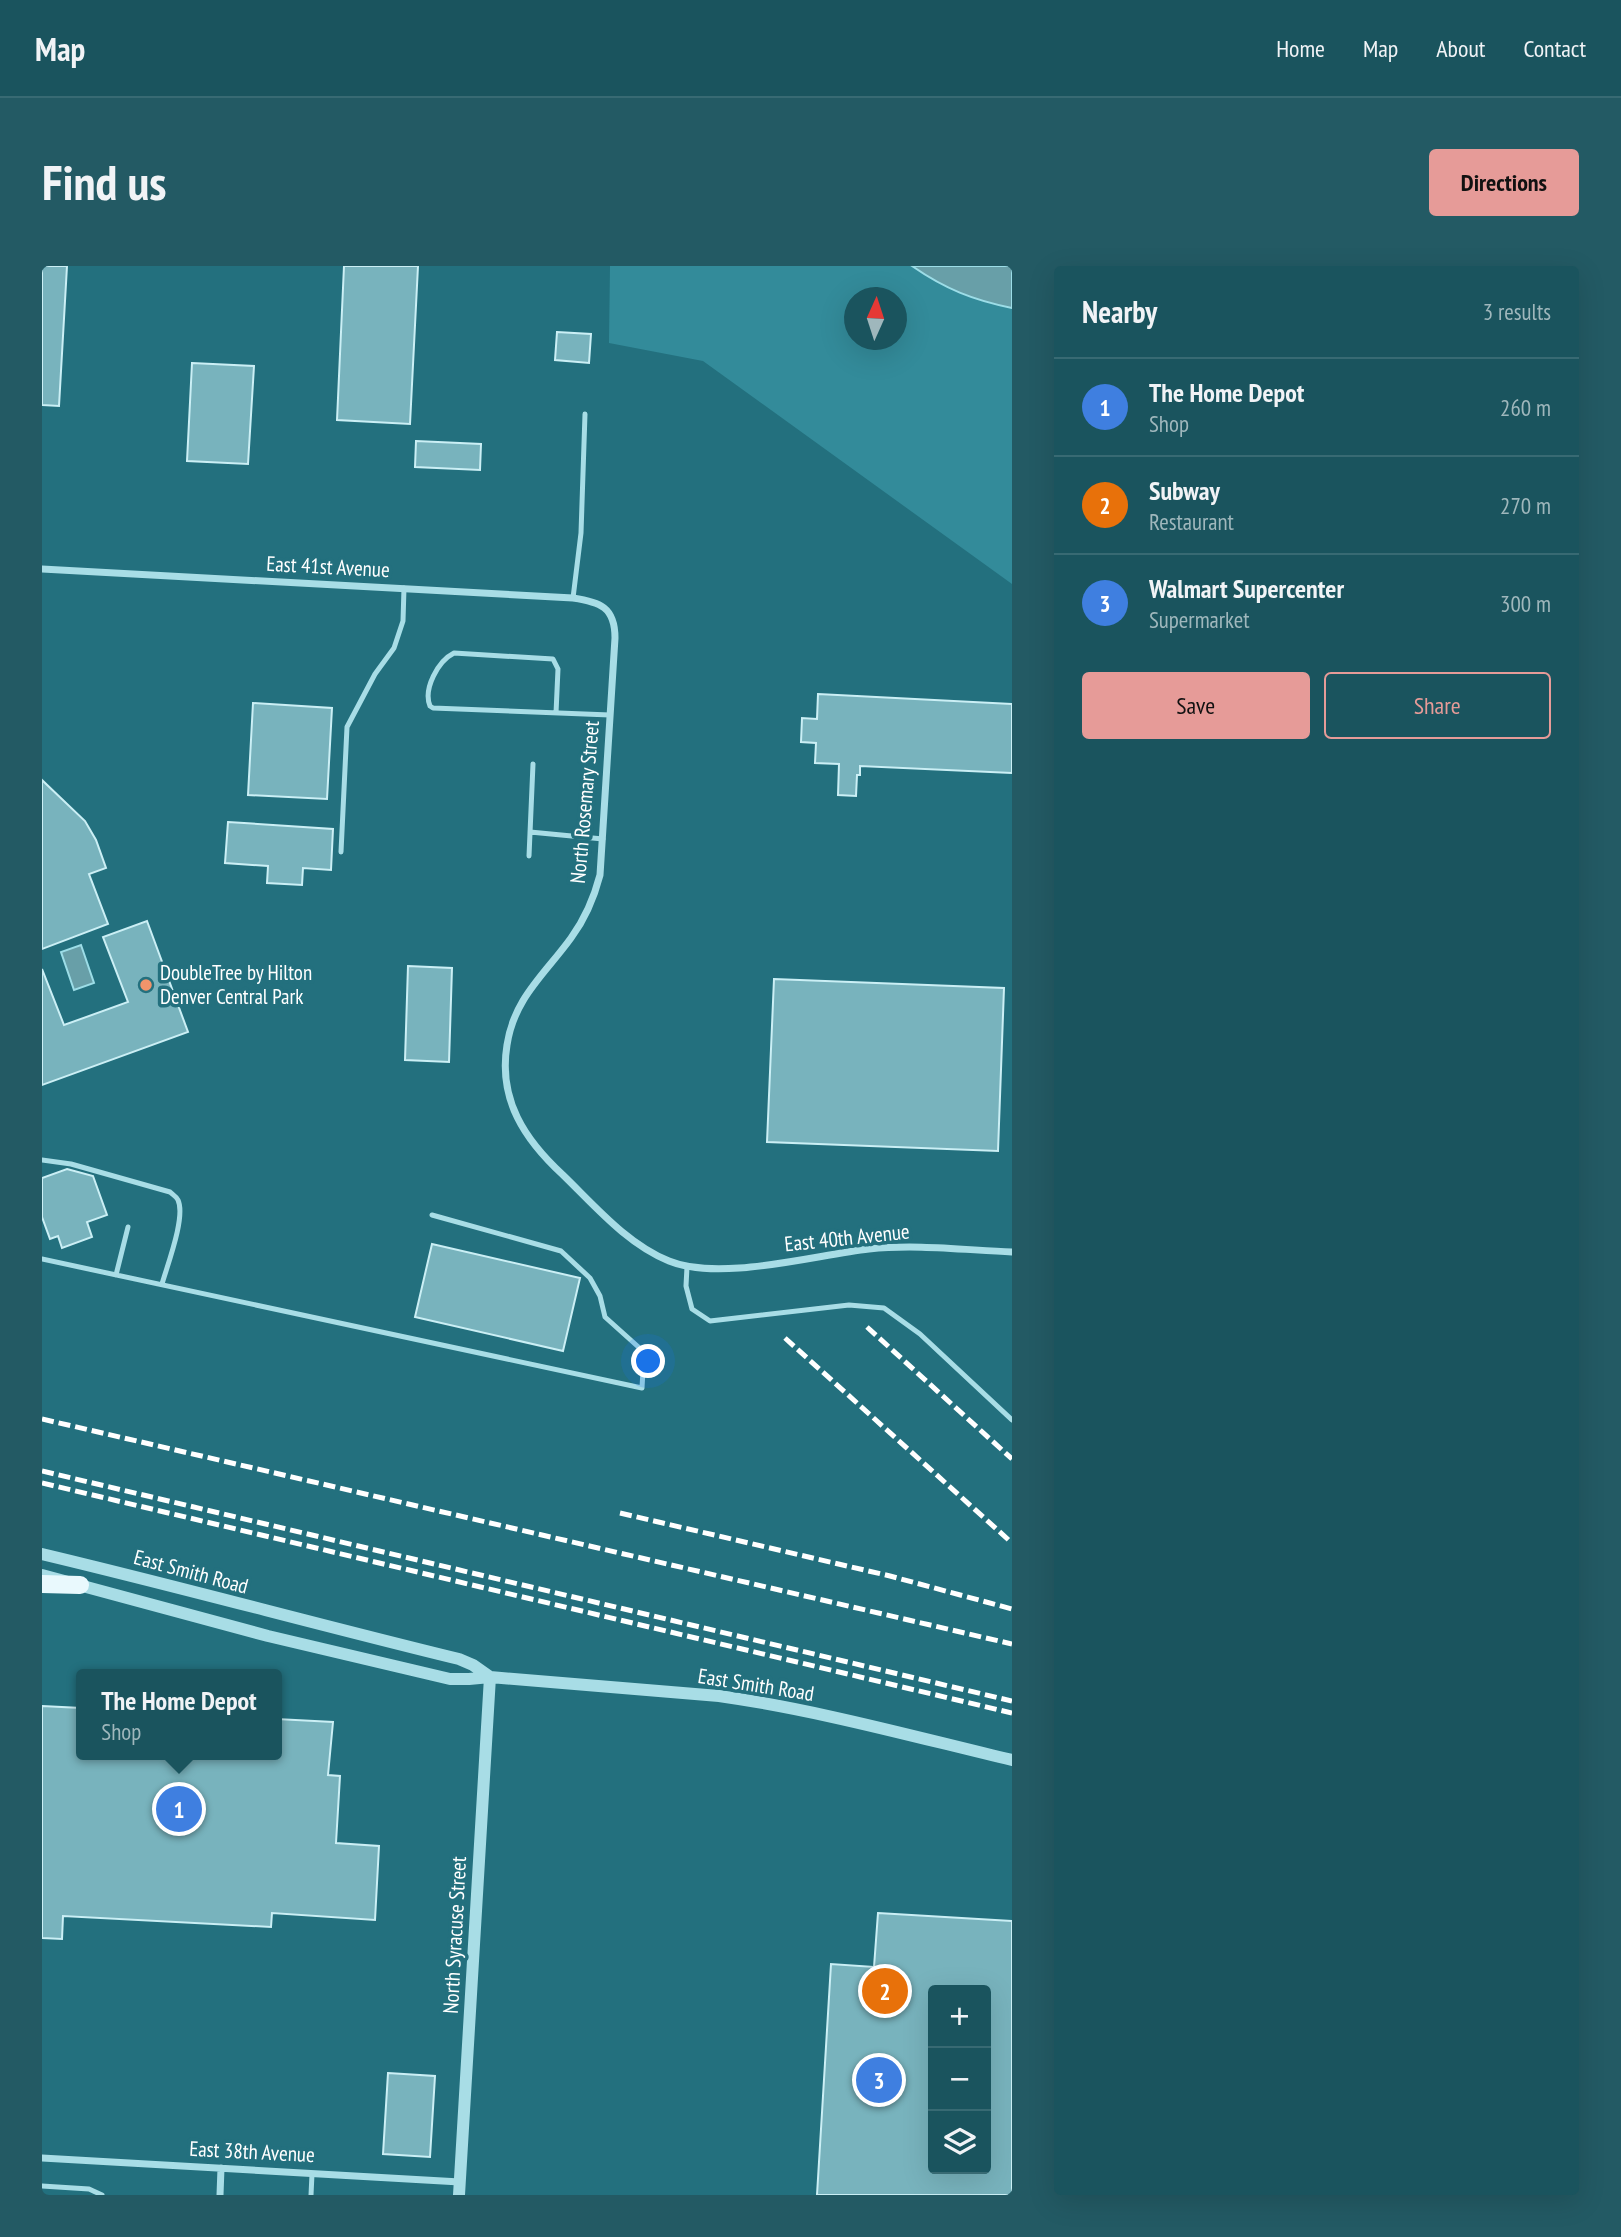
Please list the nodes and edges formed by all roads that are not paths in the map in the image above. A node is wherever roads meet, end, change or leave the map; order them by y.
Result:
1 (585, 414) dead end
2 (42, 569) edge
3 (404, 588) junction
4 (573, 598) junction
5 (608, 611) joint
6 (556, 713) junction
7 (610, 715) junction
8 (533, 764) dead end
9 (530, 832) junction
10 (603, 839) junction
11 (341, 852) dead end
12 (529, 856) dead end
13 (42, 1160) edge
14 (432, 1215) dead end
15 (128, 1227) dead end
16 (1012, 1252) edge
17 (42, 1258) edge
18 (687, 1267) junction
19 (116, 1275) junction
20 (162, 1284) junction
21 (1012, 1420) edge
22 (42, 1554) edge
23 (42, 1575) edge
24 (42, 1584) edge
25 (80, 1585) junction
26 (490, 1677) junction
27 (1012, 1760) edge
28 (42, 2158) edge
29 (221, 2168) junction
30 (312, 2174) junction
31 (42, 2186) edge
32 (459, 2188) edge
33 (311, 2194) edge
34 (102, 2195) edge
35 (220, 2195) edge

1 - 4 lane
2 - 3 street, East 41st Avenue
3 - 4 street, East 41st Avenue
3 - 11 lane
4 - 5 street, East 41st Avenue
5 - 7 street, North Rosemary Street
6 - 6 lane
6 - 7 lane
7 - 10 street, North Rosemary Street
8 - 9 lane
9 - 10 lane
9 - 12 lane
10 - 18 street, North Rosemary Street
13 - 20 lane
14 - 20 lane
15 - 19 lane
16 - 18 street, East 40th Avenue
17 - 19 lane
18 - 21 lane
19 - 20 lane
22 - 26 street, East Smith Road
23 - 25 street, East Smith Road
24 - 25 main road
25 - 26 street, East Smith Road
26 - 27 street, East Smith Road
26 - 32 street, North Syracuse Street
28 - 29 street, East 38th Avenue
29 - 30 street, East 38th Avenue
29 - 35 street
30 - 32 street, East 38th Avenue
30 - 33 lane
31 - 34 lane

